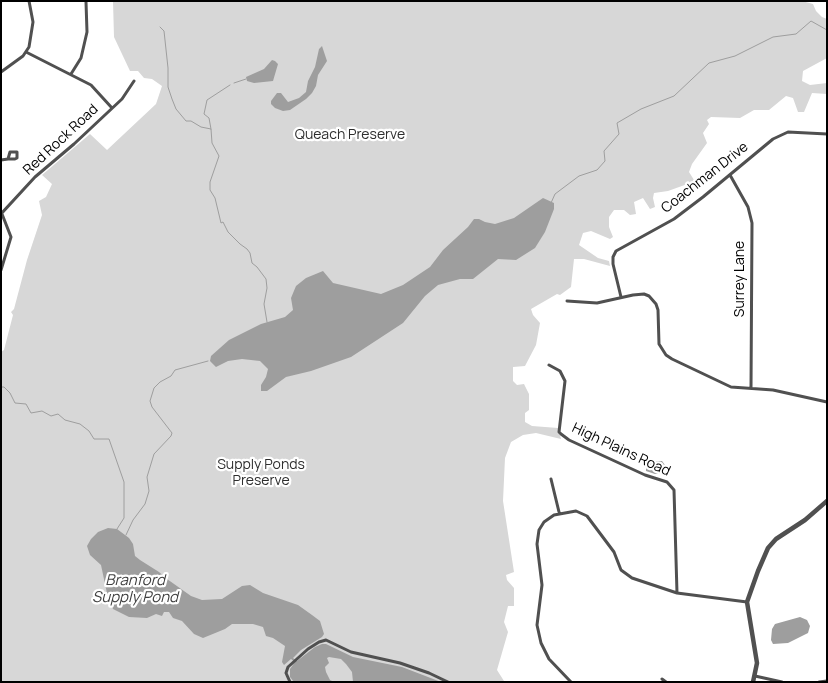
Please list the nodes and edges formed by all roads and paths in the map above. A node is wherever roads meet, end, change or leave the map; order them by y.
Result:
1 (29, 1) edge
2 (86, 2) edge
3 (26, 52) junction
4 (1, 72) edge
5 (71, 74) junction
6 (134, 81) dead end
7 (112, 108) junction
8 (827, 134) edge
9 (8, 159) dead end
10 (1, 160) edge
11 (730, 175) junction
12 (2, 214) edge
13 (1, 270) edge
14 (621, 297) junction
15 (566, 301) dead end
16 (549, 364) dead end
17 (750, 388) junction
18 (827, 402) edge
19 (551, 479) dead end
20 (827, 501) edge
21 (560, 512) junction
22 (677, 593) junction
23 (748, 602) junction
24 (755, 676) junction
25 (827, 681) edge
26 (290, 682) edge
27 (448, 682) edge
28 (571, 682) edge
29 (753, 682) edge
30 (782, 682) edge
31 (819, 682) edge

1 - 3 street
2 - 5 street
3 - 4 street
3 - 5 street
5 - 7 street
6 - 7 street, Red Rock Road
7 - 12 street, Red Rock Road
8 - 11 street, Coachman Drive
9 - 10 street
11 - 14 street, Coachman Drive
11 - 17 street, Surrey Lane
12 - 13 street
14 - 15 street
14 - 17 street
16 - 22 street, High Plains Road
17 - 18 street
19 - 21 street
20 - 23 street
21 - 22 street
21 - 28 street
22 - 23 street
23 - 24 street
24 - 29 street
24 - 30 street
25 - 31 street
26 - 27 street

